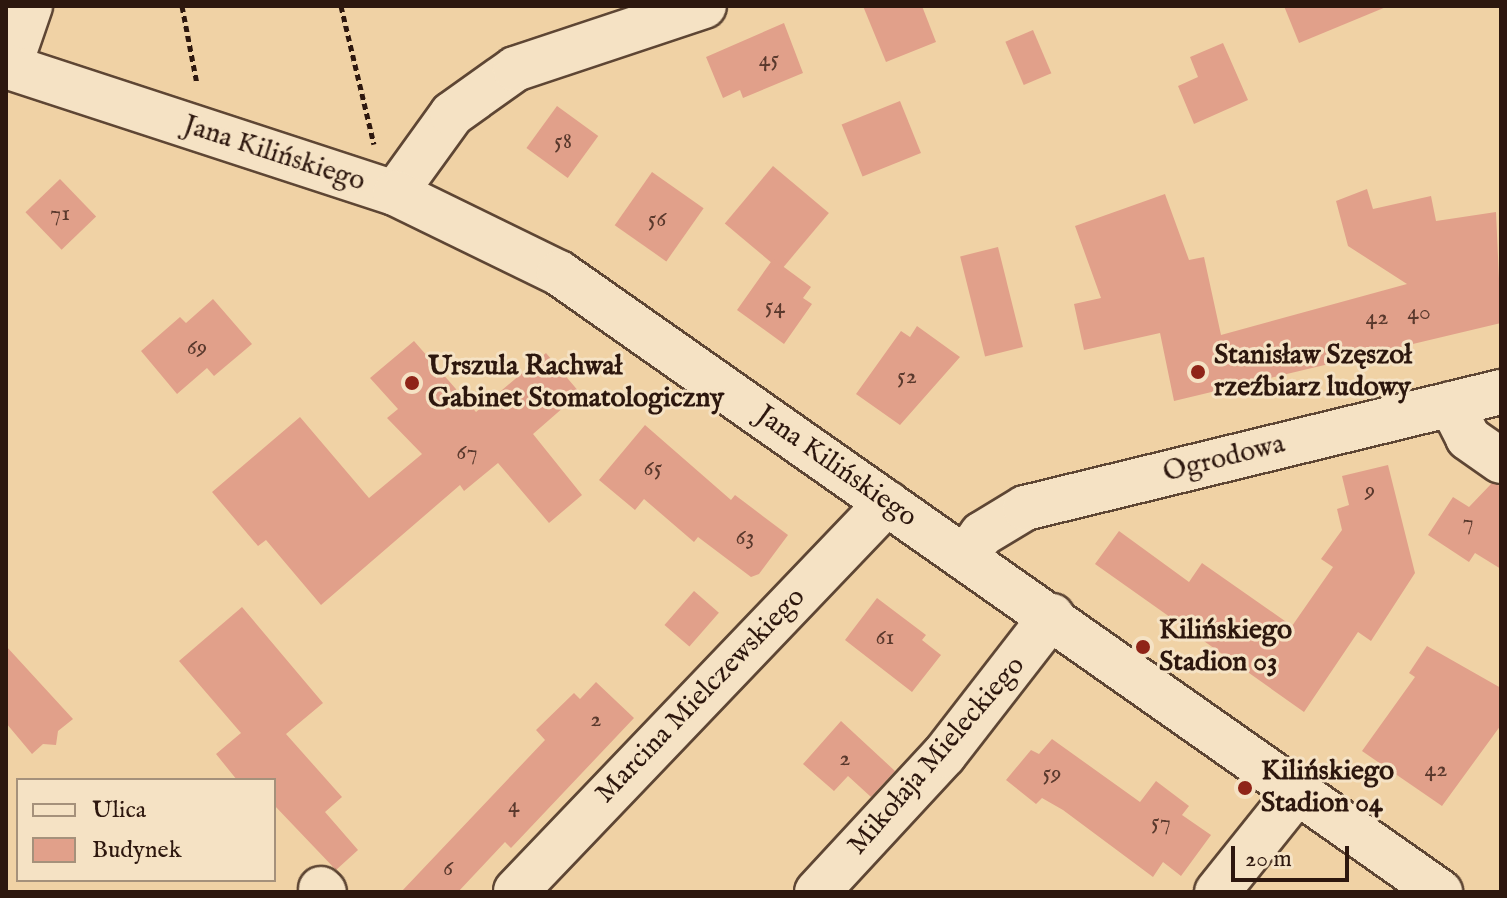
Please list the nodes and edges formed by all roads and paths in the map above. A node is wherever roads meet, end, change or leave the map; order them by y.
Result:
1 (30, 6) edge
2 (182, 6) edge
3 (341, 6) edge
4 (704, 6) edge
5 (8, 66) edge
6 (195, 93) dead end
7 (372, 156) dead end
8 (395, 193) junction
9 (1501, 392) edge
10 (1451, 404) junction
11 (1501, 461) edge
12 (887, 503) junction
13 (965, 558) junction
14 (1052, 616) junction
15 (1297, 792) junction
16 (516, 891) edge
17 (817, 892) edge
18 (1217, 892) edge
19 (1440, 892) edge

1 - 5 street
2 - 6 path
3 - 7 path
4 - 8 street
5 - 8 street, Jana Kilińskiego
8 - 12 street, Jana Kilińskiego
9 - 10 street, Ogrodowa
10 - 11 street
10 - 13 street, Ogrodowa
12 - 13 street, Jana Kilińskiego
12 - 16 street, Marcina Mielczewskiego
13 - 14 street, Jana Kilińskiego
14 - 15 street, Jana Kilińskiego
14 - 17 street, Mikołaja Mieleckiego
15 - 18 street
15 - 19 street, Jana Kilińskiego

